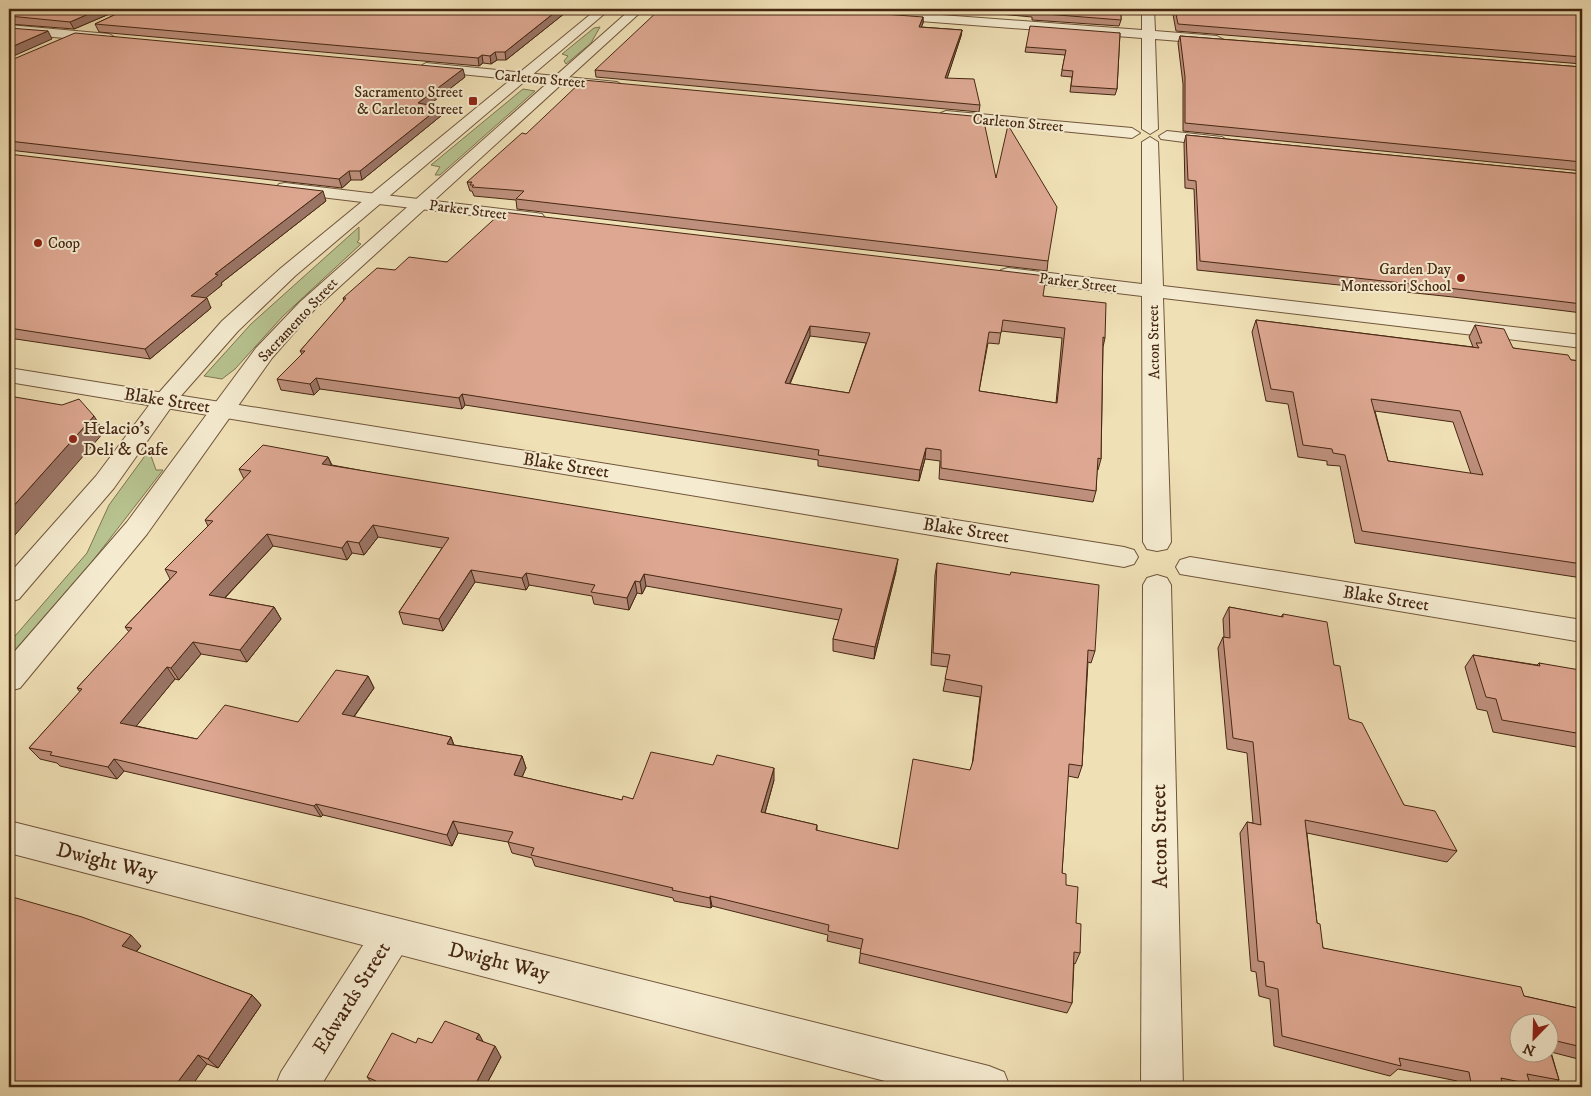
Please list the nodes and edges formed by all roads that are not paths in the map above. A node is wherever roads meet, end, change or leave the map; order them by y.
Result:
1 (604, 9) edge
2 (638, 9) edge
3 (814, 9) edge
4 (1148, 9) edge
5 (98, 25) edge
6 (9, 29) edge
7 (1148, 34) junction
8 (75, 35) junction
9 (126, 40) edge
10 (1234, 41) edge
11 (53, 45) edge
12 (414, 66) edge
13 (523, 77) junction
14 (558, 80) junction
15 (628, 87) edge
16 (932, 115) edge
17 (1156, 136) junction
18 (1236, 143) edge
19 (265, 186) edge
20 (377, 199) junction
21 (419, 204) junction
22 (553, 220) edge
23 (989, 272) edge
24 (1153, 292) junction
25 (1582, 342) edge
26 (9, 375) edge
27 (164, 401) junction
28 (222, 410) junction
29 (1158, 542) junction
30 (1124, 557) junction
31 (1190, 567) junction
32 (1157, 585) junction
33 (9, 592) edge
34 (1582, 630) edge
35 (9, 679) edge
36 (9, 837) edge
37 (392, 935) junction
38 (296, 1087) edge
39 (989, 1087) edge
40 (1162, 1087) edge

1 - 13 street
2 - 14 street, Sacramento Street
3 - 7 street
4 - 7 street, Acton Street
5 - 8 street
6 - 8 street
7 - 10 street
7 - 17 street, Acton Street
8 - 9 street
8 - 11 street
12 - 13 street, Carleton Street
13 - 14 street, Carleton Street
13 - 20 street
14 - 15 street, Carleton Street
14 - 21 street, Sacramento Street
16 - 17 street, Carleton Street
17 - 18 street
17 - 24 street, Acton Street
19 - 20 street, Parker Street
20 - 21 street, Parker Street
20 - 27 street
21 - 22 street, Parker Street
21 - 28 street, Sacramento Street
23 - 24 street, Parker Street
24 - 25 street, Parker Street
24 - 29 street, Acton Street
26 - 27 street, Blake Street
27 - 28 street, Blake Street
27 - 33 street
28 - 30 street, Blake Street
28 - 35 street, Sacramento Street
29 - 30 street
29 - 31 street
30 - 32 street
31 - 32 street
31 - 34 street, Blake Street
32 - 40 street, Acton Street
36 - 37 street, Dwight Way
37 - 38 street, Edwards Street
37 - 39 street, Dwight Way

